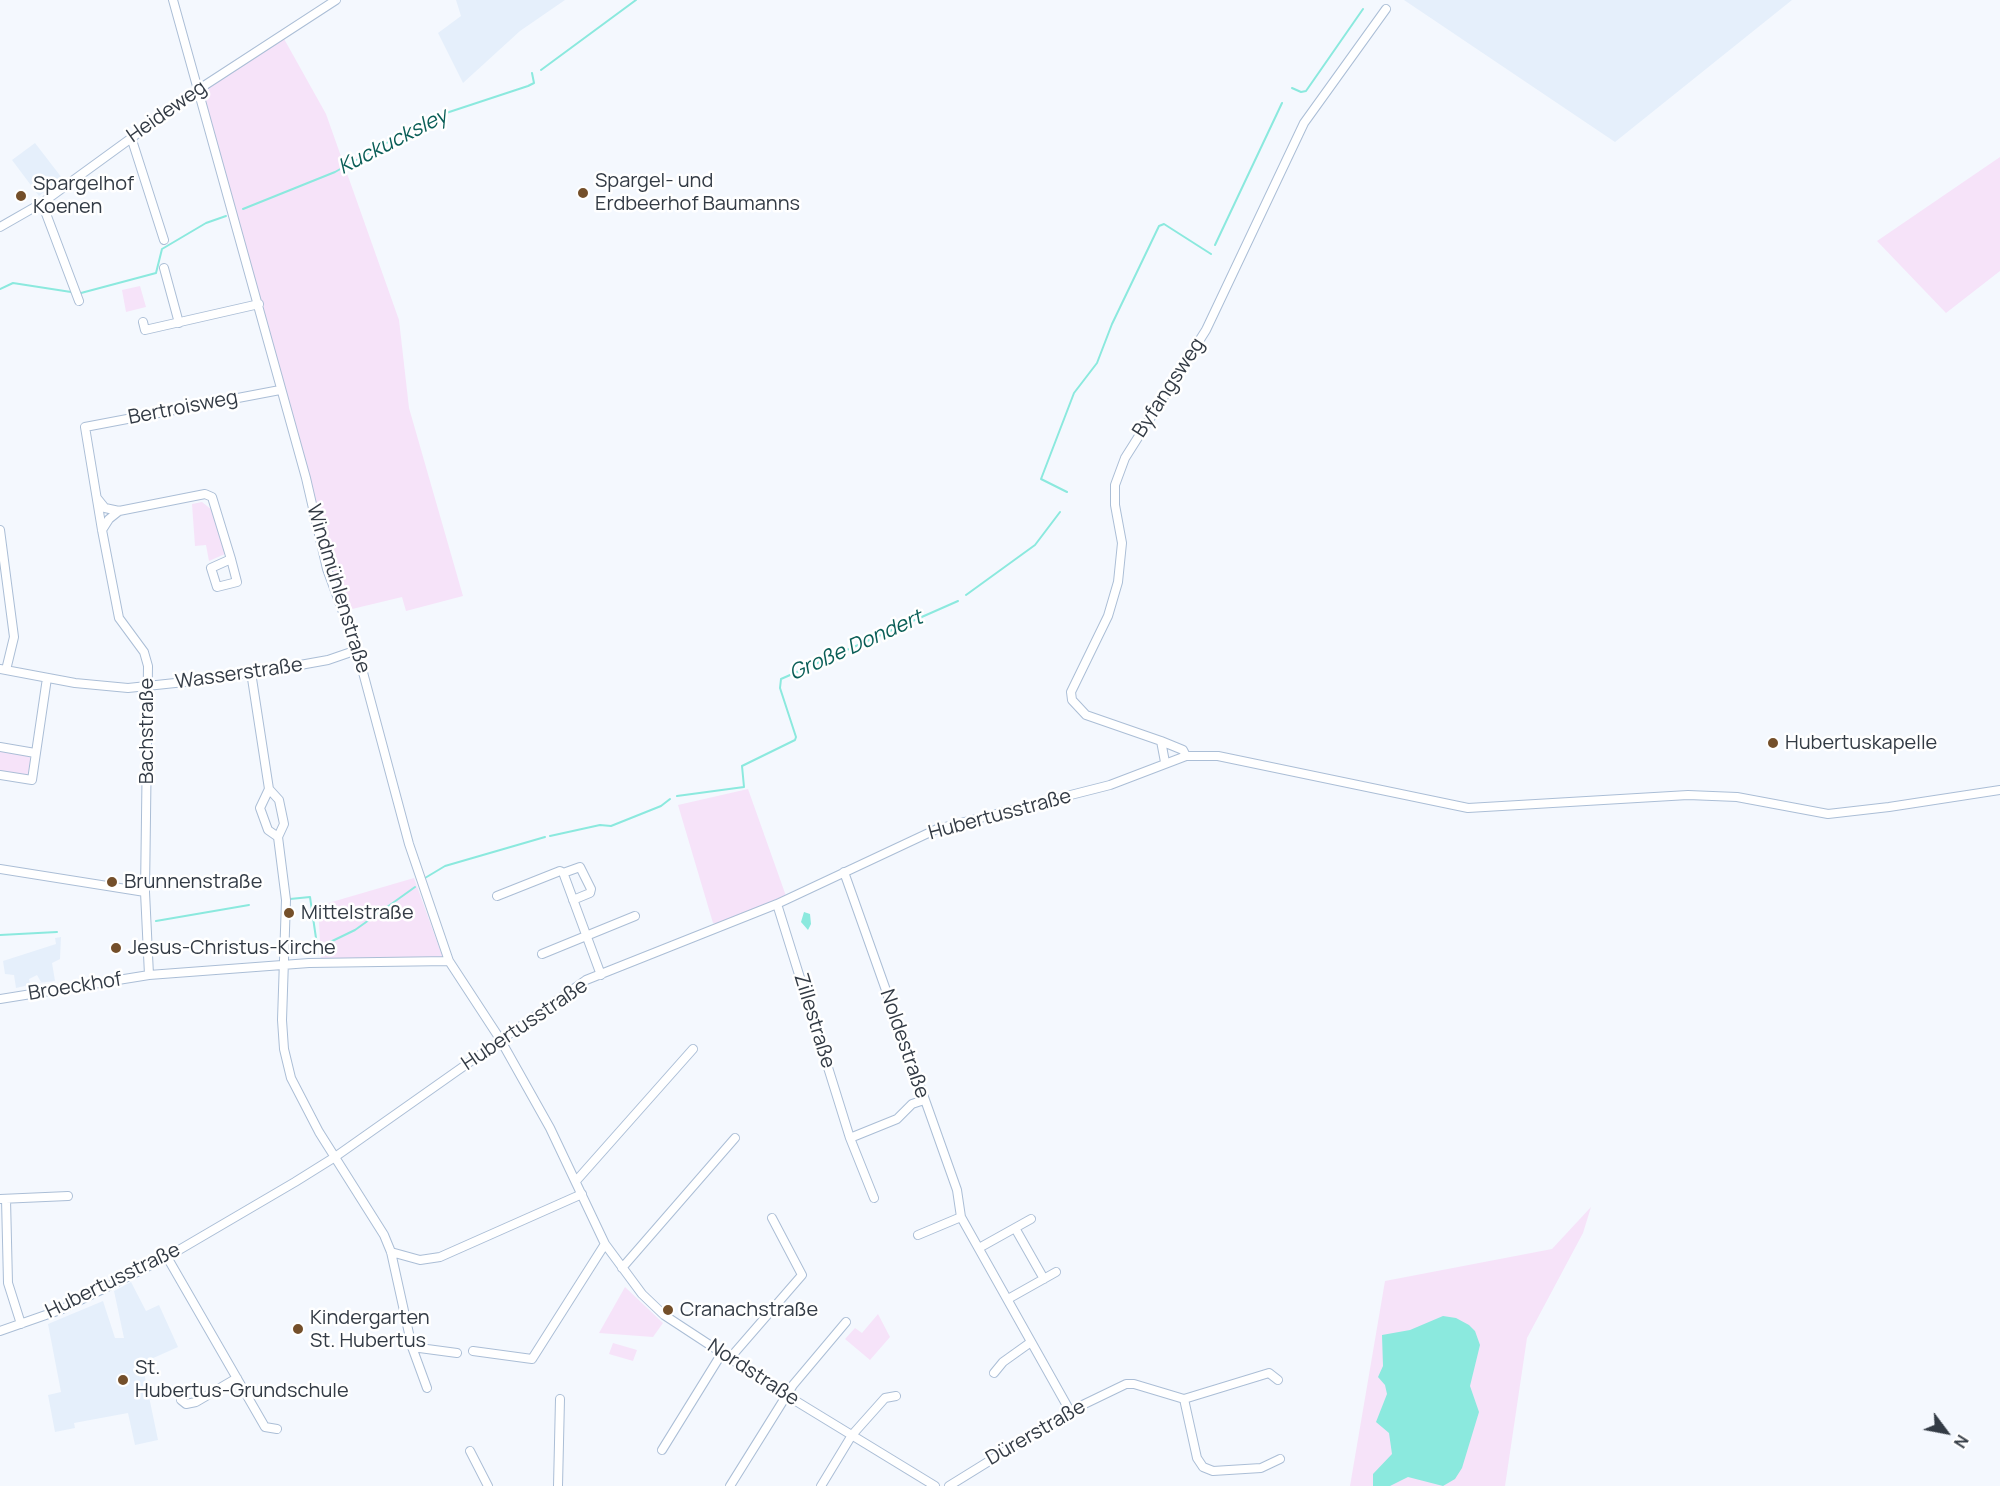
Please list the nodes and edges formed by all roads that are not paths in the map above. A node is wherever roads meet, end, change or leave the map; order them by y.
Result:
1 (173, 0) edge
2 (336, 0) edge
3 (1386, 9) dead end
4 (196, 91) junction
5 (131, 137) junction
6 (42, 204) junction
7 (0, 227) edge
8 (164, 240) dead end
9 (164, 268) dead end
10 (79, 302) dead end
11 (259, 304) junction
12 (143, 321) dead end
13 (179, 323) junction
14 (280, 390) junction
15 (85, 427) joint
16 (96, 497) junction
17 (119, 511) junction
18 (0, 530) edge
19 (102, 530) junction
20 (231, 559) dead end
21 (357, 650) junction
22 (3, 670) edge
23 (251, 672) junction
24 (47, 678) junction
25 (149, 687) junction
26 (1161, 741) junction
27 (0, 747) edge
28 (35, 753) junction
29 (1186, 756) junction
30 (1165, 762) junction
31 (0, 774) edge
32 (269, 789) junction
33 (2000, 790) edge
34 (278, 837) junction
35 (0, 869) edge
36 (844, 872) junction
37 (564, 873) junction
38 (145, 892) junction
39 (497, 896) dead end
40 (573, 900) junction
41 (777, 904) junction
42 (635, 916) dead end
43 (587, 936) junction
44 (542, 954) dead end
45 (449, 961) junction
46 (284, 966) junction
47 (149, 975) junction
48 (601, 975) junction
49 (0, 999) edge
50 (500, 1039) junction
51 (693, 1049) dead end
52 (924, 1100) junction
53 (735, 1138) dead end
54 (850, 1138) junction
55 (335, 1157) junction
56 (576, 1181) junction
57 (582, 1194) junction
58 (68, 1196) dead end
59 (3, 1198) edge
60 (874, 1198) dead end
61 (961, 1217) junction
62 (772, 1218) dead end
63 (1031, 1219) dead end
64 (1015, 1228) junction
65 (918, 1235) dead end
66 (605, 1244) junction
67 (979, 1248) junction
68 (391, 1252) junction
69 (167, 1257) junction
70 (622, 1269) junction
71 (1056, 1272) dead end
72 (1044, 1279) junction
73 (1008, 1299) junction
74 (846, 1322) dead end
75 (21, 1324) junction
76 (0, 1331) edge
77 (1031, 1342) junction
78 (412, 1347) junction
79 (473, 1351) dead end
80 (457, 1353) dead end
81 (722, 1353) junction
82 (730, 1358) junction
83 (994, 1373) dead end
84 (237, 1378) junction
85 (1278, 1380) dead end
86 (427, 1388) dead end
87 (786, 1395) junction
88 (896, 1396) dead end
89 (560, 1399) dead end
90 (1184, 1399) junction
91 (181, 1400) dead end
92 (1070, 1411) junction
93 (277, 1428) dead end
94 (852, 1435) junction
95 (662, 1450) dead end
96 (470, 1451) dead end
97 (1280, 1459) dead end
98 (488, 1486) edge
99 (558, 1486) edge
100 (730, 1486) edge
101 (821, 1486) edge
102 (935, 1486) edge
103 (949, 1486) edge

1 - 4 street, Windmühlenstraße
2 - 4 street, Heideweg
3 - 26 street, Byfangsweg
4 - 5 street, Heideweg
4 - 11 street, Windmühlenstraße
5 - 6 street, Heideweg
5 - 8 street
6 - 7 street, Heideweg
6 - 10 street
9 - 13 street
11 - 13 street
11 - 14 street, Windmühlenstraße
12 - 13 street
14 - 15 street, Bertroisweg
14 - 21 street, Windmühlenstraße
15 - 16 street, Bachstraße
16 - 17 street
16 - 19 street, Bachstraße
17 - 19 street
17 - 20 street
18 - 22 street
19 - 25 street, Bachstraße
21 - 23 street, Wasserstraße
21 - 45 street, Windmühlenstraße
22 - 24 street, Wasserstraße
23 - 25 street, Wasserstraße
23 - 32 street
24 - 25 street, Wasserstraße
24 - 28 street
25 - 38 street, Bachstraße
26 - 29 street, Byfangsweg
26 - 30 street
27 - 28 street
28 - 31 street
29 - 30 street, Hubertusstraße
29 - 33 street, Hubertusstraße
30 - 36 street, Hubertusstraße
32 - 34 street
32 - 34 street
34 - 46 street
35 - 38 street
36 - 41 street, Hubertusstraße
36 - 52 street, Noldestraße
37 - 39 street
37 - 40 street
37 - 40 street
38 - 47 street, Bachstraße
40 - 43 street
41 - 48 street, Hubertusstraße
41 - 54 street, Zillestraße
42 - 43 street
43 - 44 street
43 - 48 street
45 - 46 street, Broeckhof
45 - 50 street, Windmühlenstraße
46 - 47 street, Broeckhof
46 - 55 street
47 - 49 street, Broeckhof
48 - 50 street, Hubertusstraße
50 - 55 street, Hubertusstraße
50 - 56 street, Nordstraße
51 - 56 street
52 - 54 street
52 - 61 street, Noldestraße
53 - 70 street
54 - 60 street, Zillestraße
55 - 68 street
55 - 69 street, Hubertusstraße
56 - 57 street, Nordstraße
57 - 66 street, Nordstraße
57 - 68 street
58 - 59 street
59 - 75 street
61 - 65 street
61 - 67 street, Noldestraße
62 - 82 street
63 - 64 street
64 - 67 street
64 - 72 street
66 - 70 street, Nordstraße
66 - 79 street
67 - 73 street, Noldestraße
68 - 78 street
69 - 75 street, Hubertusstraße
69 - 84 street
70 - 81 street, Nordstraße
71 - 72 street
72 - 73 street
73 - 77 street, Noldestraße
74 - 87 street
75 - 76 street, Hubertusstraße
77 - 83 street
77 - 92 street, Noldestraße
78 - 80 street
78 - 86 street
81 - 82 street, Nordstraße
81 - 95 street
82 - 87 street, Nordstraße
84 - 91 street
84 - 93 street
85 - 90 street
87 - 94 street, Nordstraße
87 - 100 street
88 - 94 street
89 - 99 street
90 - 92 street, Dürerstraße
90 - 97 street
92 - 103 street, Dürerstraße
94 - 101 street
94 - 102 street, Nordstraße
96 - 98 street

